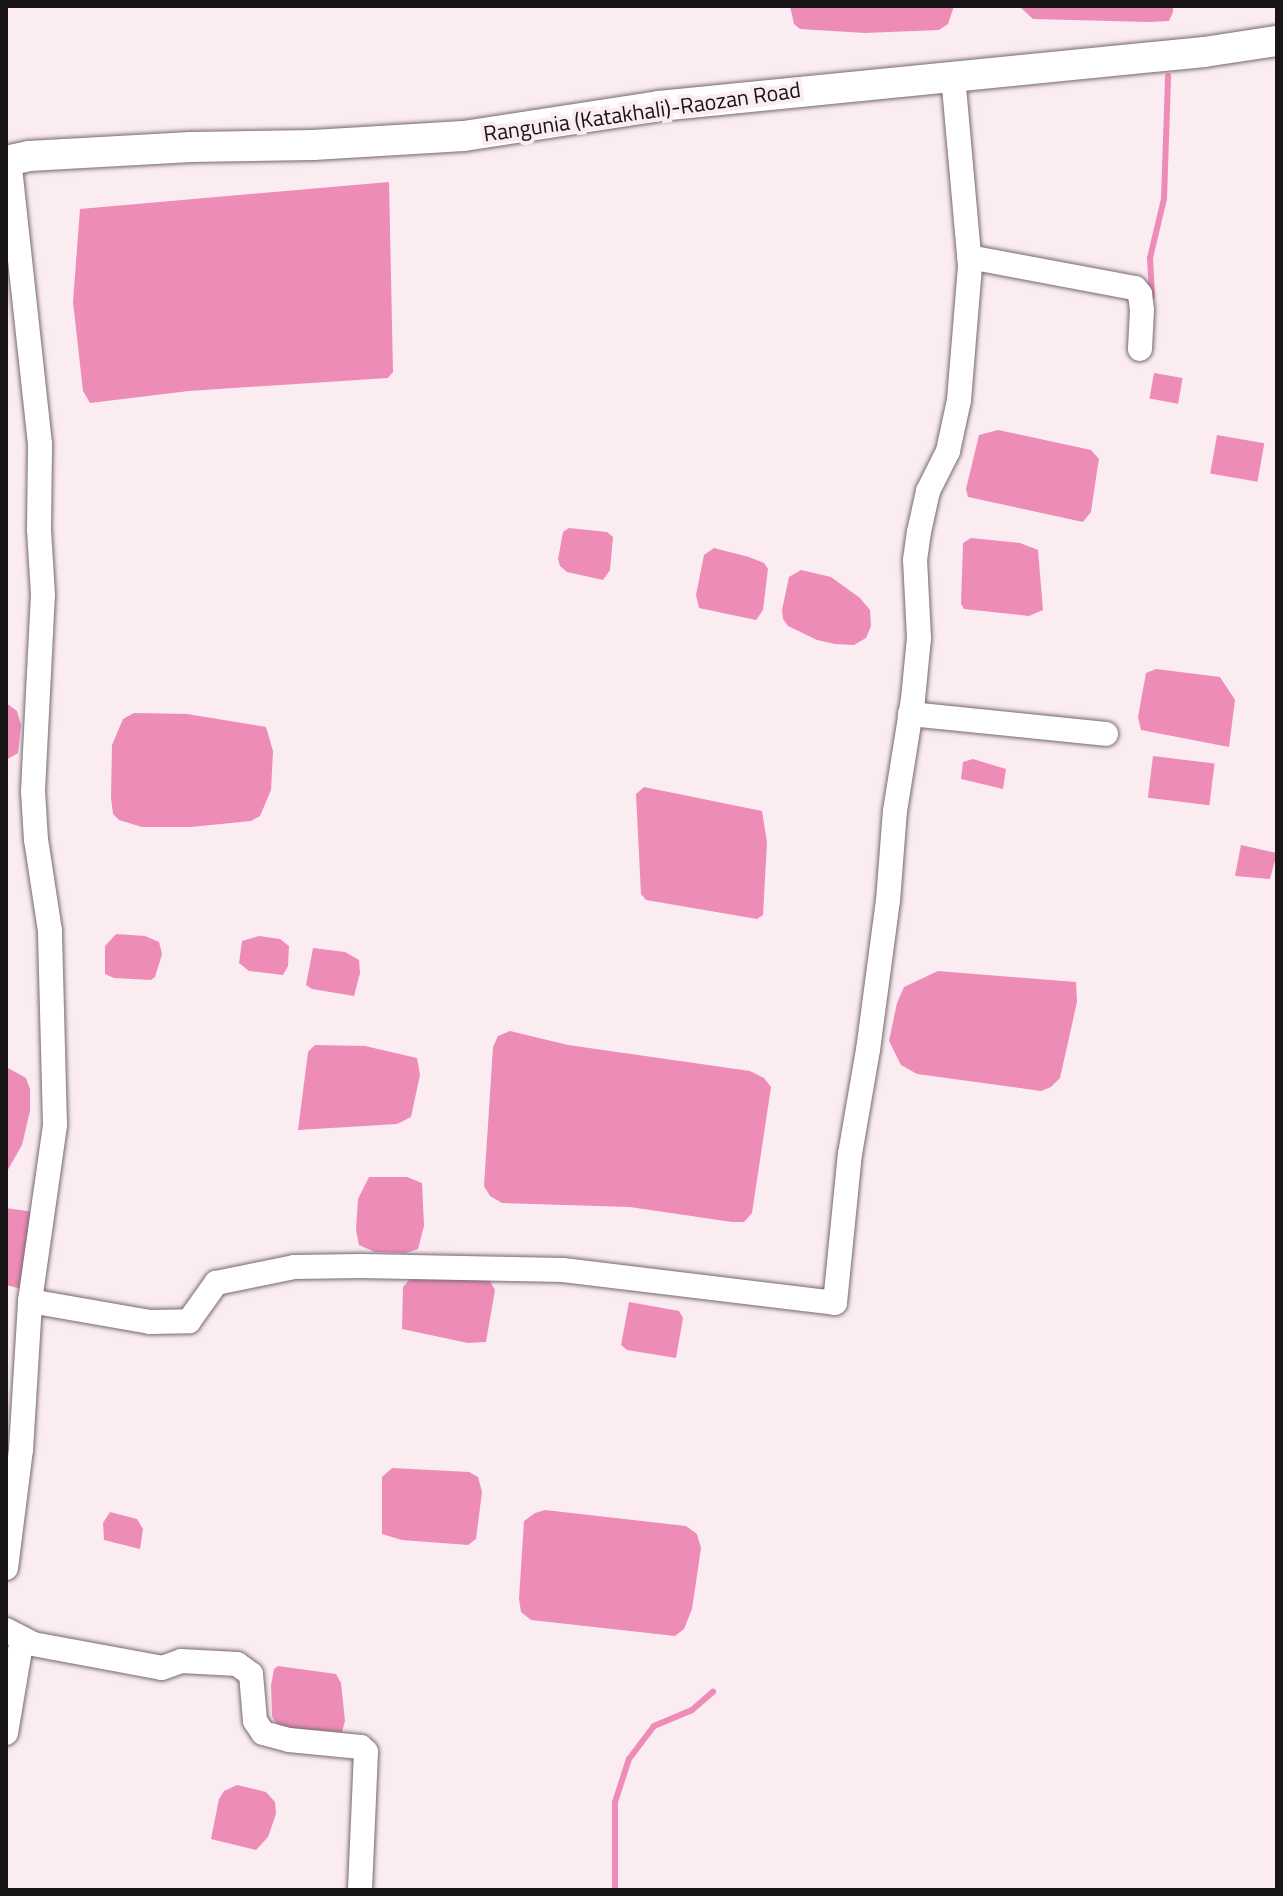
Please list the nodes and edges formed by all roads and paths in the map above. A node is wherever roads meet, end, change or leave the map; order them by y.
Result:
1 (1277, 41) edge
2 (953, 75) junction
3 (7, 161) edge
4 (969, 257) junction
5 (1140, 349) dead end
6 (910, 714) junction
7 (1106, 734) dead end
8 (30, 1301) junction
9 (6, 1568) edge
10 (14, 1634) edge
11 (6, 1733) edge
12 (360, 1890) edge

1 - 2 main road, Rangunia (Katakhali)-Raozan Road
2 - 3 main road, Rangunia (Katakhali)-Raozan Road
2 - 4 street
3 - 8 street
4 - 5 street
4 - 6 street
6 - 7 street
6 - 8 street
8 - 9 street
10 - 11 street
10 - 12 street

